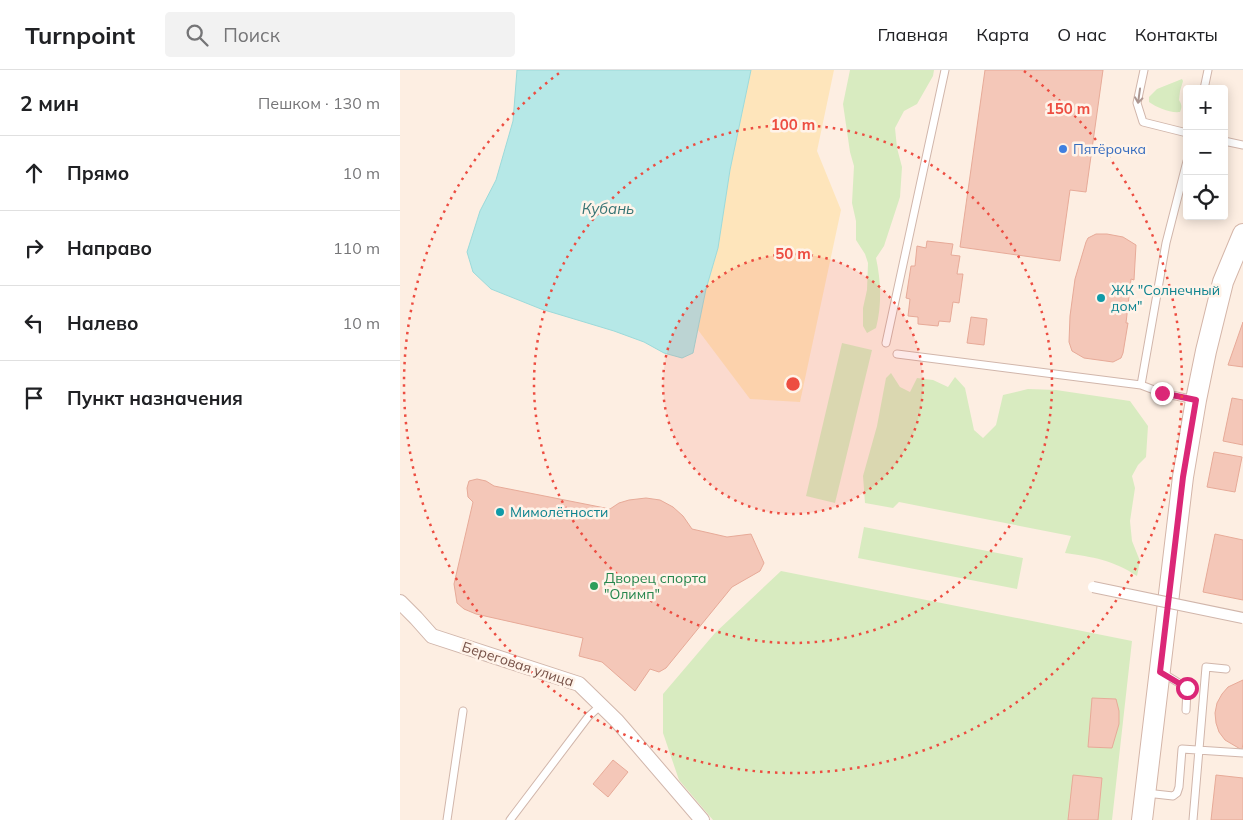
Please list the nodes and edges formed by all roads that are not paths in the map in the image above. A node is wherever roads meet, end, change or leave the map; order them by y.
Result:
1 (945, 70) edge
2 (1144, 70) edge
3 (1208, 70) edge
4 (1205, 85) edge
5 (1183, 131) edge
6 (1228, 142) edge
7 (1243, 145) edge
8 (1183, 175) edge
9 (1243, 234) edge
10 (886, 343) dead end
11 (898, 354) dead end
12 (1141, 385) junction
13 (1196, 400) junction
14 (1093, 587) dead end
15 (402, 608) edge
16 (1243, 618) edge
17 (1226, 669) dead end
18 (1160, 672) junction
19 (602, 704) junction
20 (1186, 710) dead end
21 (463, 712) dead end
22 (1199, 749) junction
23 (1243, 753) edge
24 (1146, 793) junction
25 (447, 820) edge
26 (510, 820) edge
27 (702, 820) edge
28 (1142, 820) edge
29 (1193, 820) edge

1 - 10 lane
2 -> 5 lane
3 - 4 lane
6 - 7 lane
8 - 12 lane
9 - 13 main road
11 - 12 lane
12 - 13 lane
13 - 18 main road
14 - 16 street, bridge
15 - 19 street, Береговая улица
17 - 22 lane
18 - 20 lane
18 - 24 main road
19 - 26 lane
19 - 27 street, Береговая улица
21 - 25 lane
22 - 23 lane
22 - 24 lane
22 - 29 lane
24 - 28 main road

